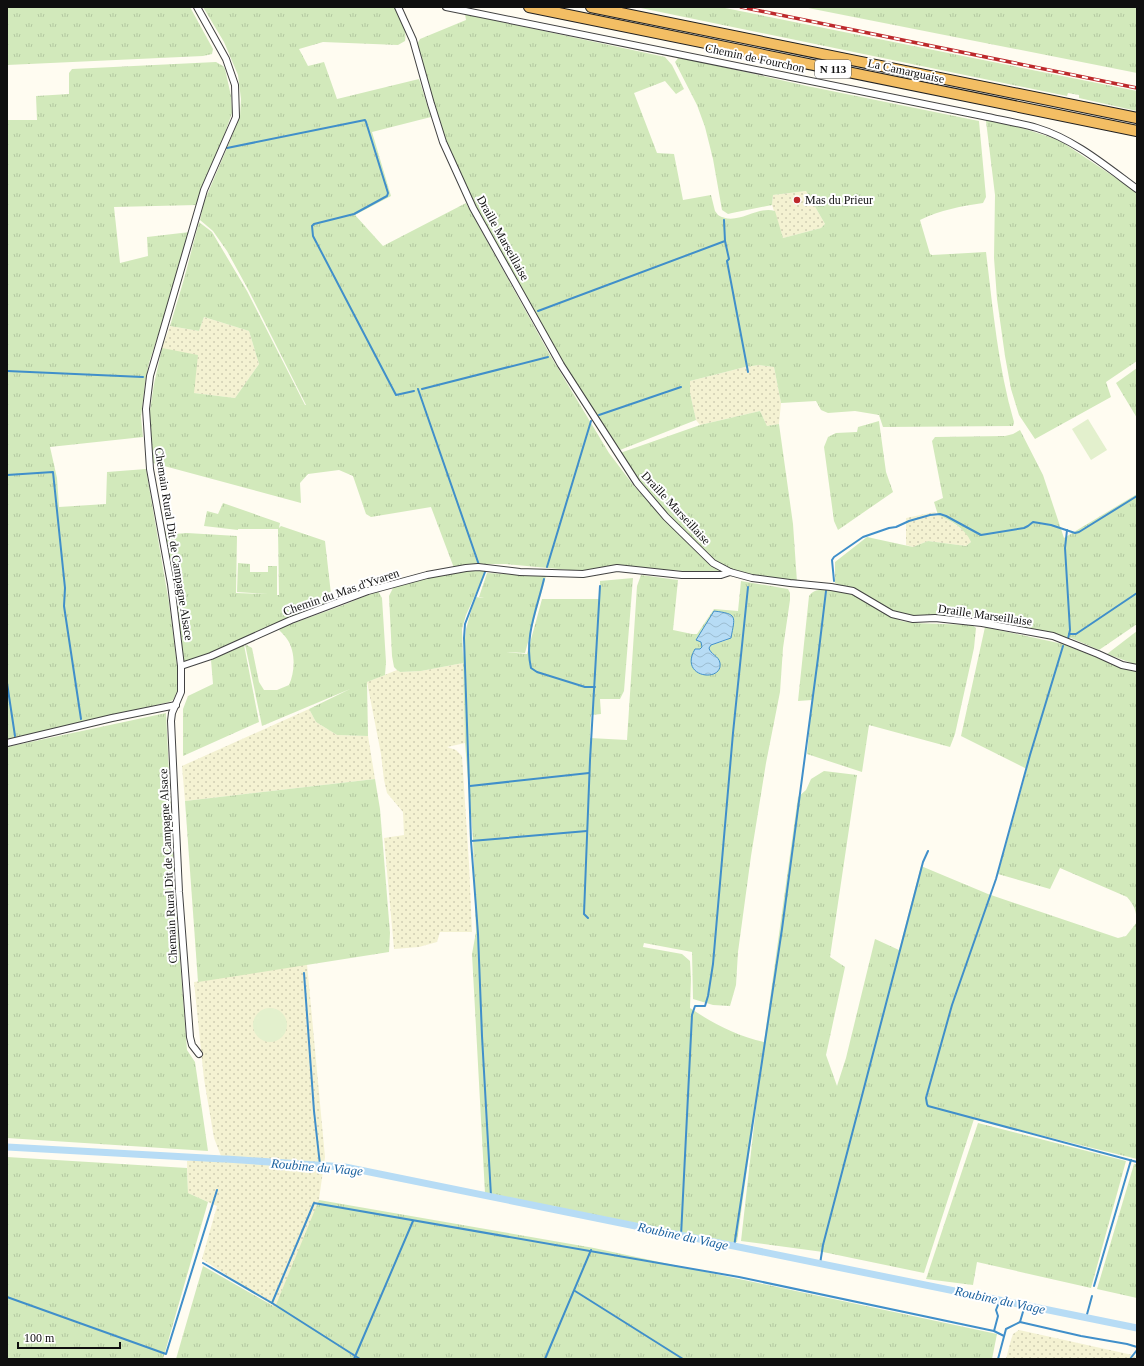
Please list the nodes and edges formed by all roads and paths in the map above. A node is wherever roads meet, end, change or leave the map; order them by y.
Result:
1 (197, 7) edge
2 (398, 7) edge
3 (446, 7) edge
4 (529, 7) edge
5 (591, 7) edge
6 (1137, 118) edge
7 (1137, 132) edge
8 (1137, 189) edge
9 (730, 572) junction
10 (181, 666) junction
11 (1137, 668) edge
12 (176, 705) junction
13 (7, 743) edge
14 (199, 1054) dead end

1 - 10 street, Chemain Rural Dit de Campagne Alsace
2 - 9 street, Draille Marseillaise
3 - 8 street, Chemin de Fourchon
4 - 7 highway, La Camarguaise / N 113
5 - 6 highway, La Camarguaise / N 113
9 - 10 street, Chemin du Mas d'Yvaren
9 - 11 street, Draille Marseillaise
10 - 12 street, Chemain Rural Dit de Campagne Alsace
12 - 13 street
12 - 14 street, Chemain Rural Dit de Campagne Alsace

